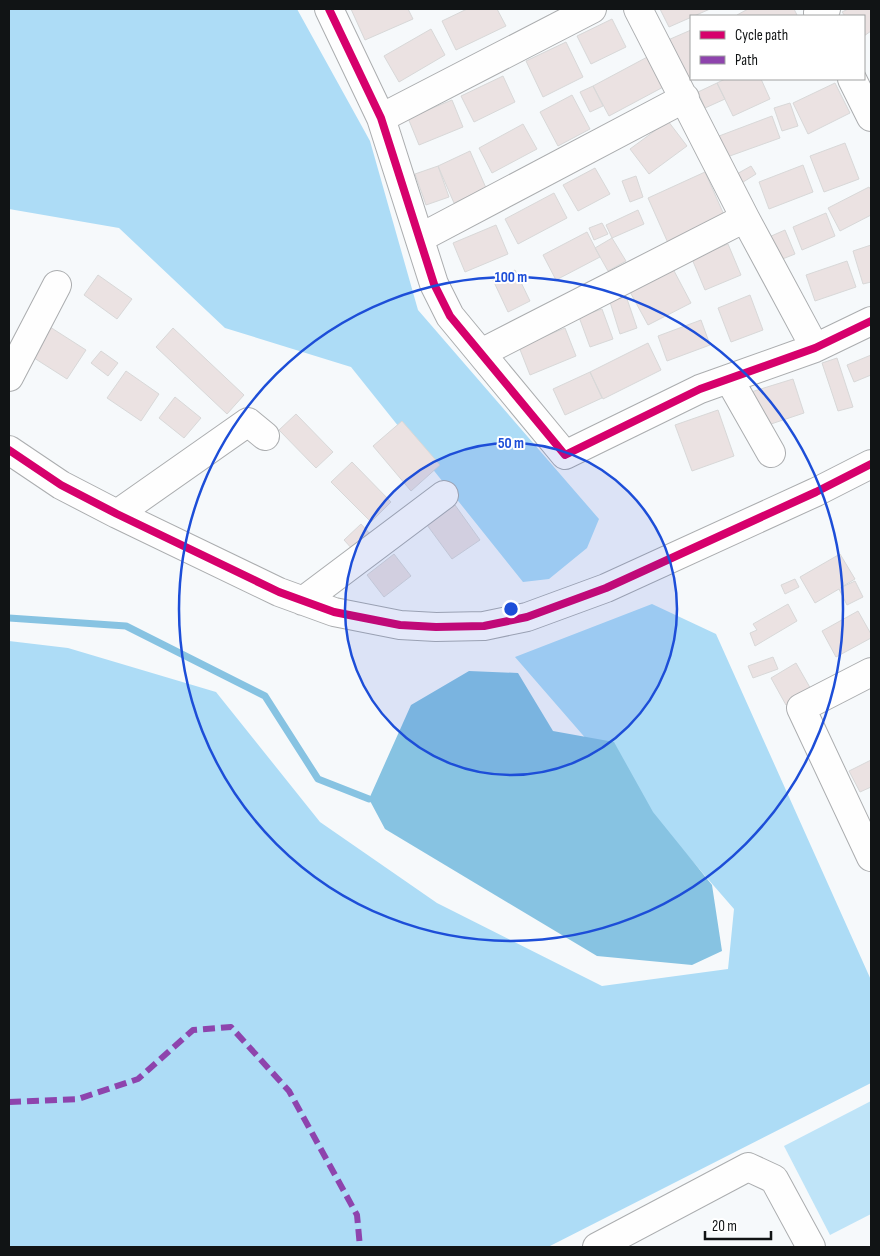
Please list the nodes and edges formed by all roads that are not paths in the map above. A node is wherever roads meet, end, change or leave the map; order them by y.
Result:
1 (329, 9) edge
2 (592, 9) edge
3 (638, 9) edge
4 (852, 80) edge
5 (684, 98) junction
6 (871, 117) edge
7 (380, 118) junction
8 (745, 218) junction
9 (420, 238) junction
10 (57, 285) dead end
11 (871, 321) edge
12 (816, 348) junction
13 (481, 353) junction
14 (9, 377) edge
15 (729, 379) junction
16 (265, 436) dead end
17 (9, 450) edge
18 (771, 453) dead end
19 (871, 464) edge
20 (871, 482) edge
21 (816, 492) junction
22 (444, 496) dead end
23 (116, 514) junction
24 (303, 601) junction
25 (871, 672) edge
26 (871, 857) edge
27 (597, 1247) edge
28 (811, 1247) edge

1 - 7 street
2 - 7 street
3 - 5 street
4 - 6 street
5 - 8 street
5 - 9 street
7 - 9 street
8 - 12 street
8 - 13 street
9 - 13 street
10 - 14 street
11 - 12 street
12 - 15 street
13 - 15 street
15 - 18 street
16 - 23 street
17 - 23 street
19 - 21 street
20 - 21 street
21 - 24 street
22 - 24 street
23 - 24 street
25 - 26 street
27 - 28 street

